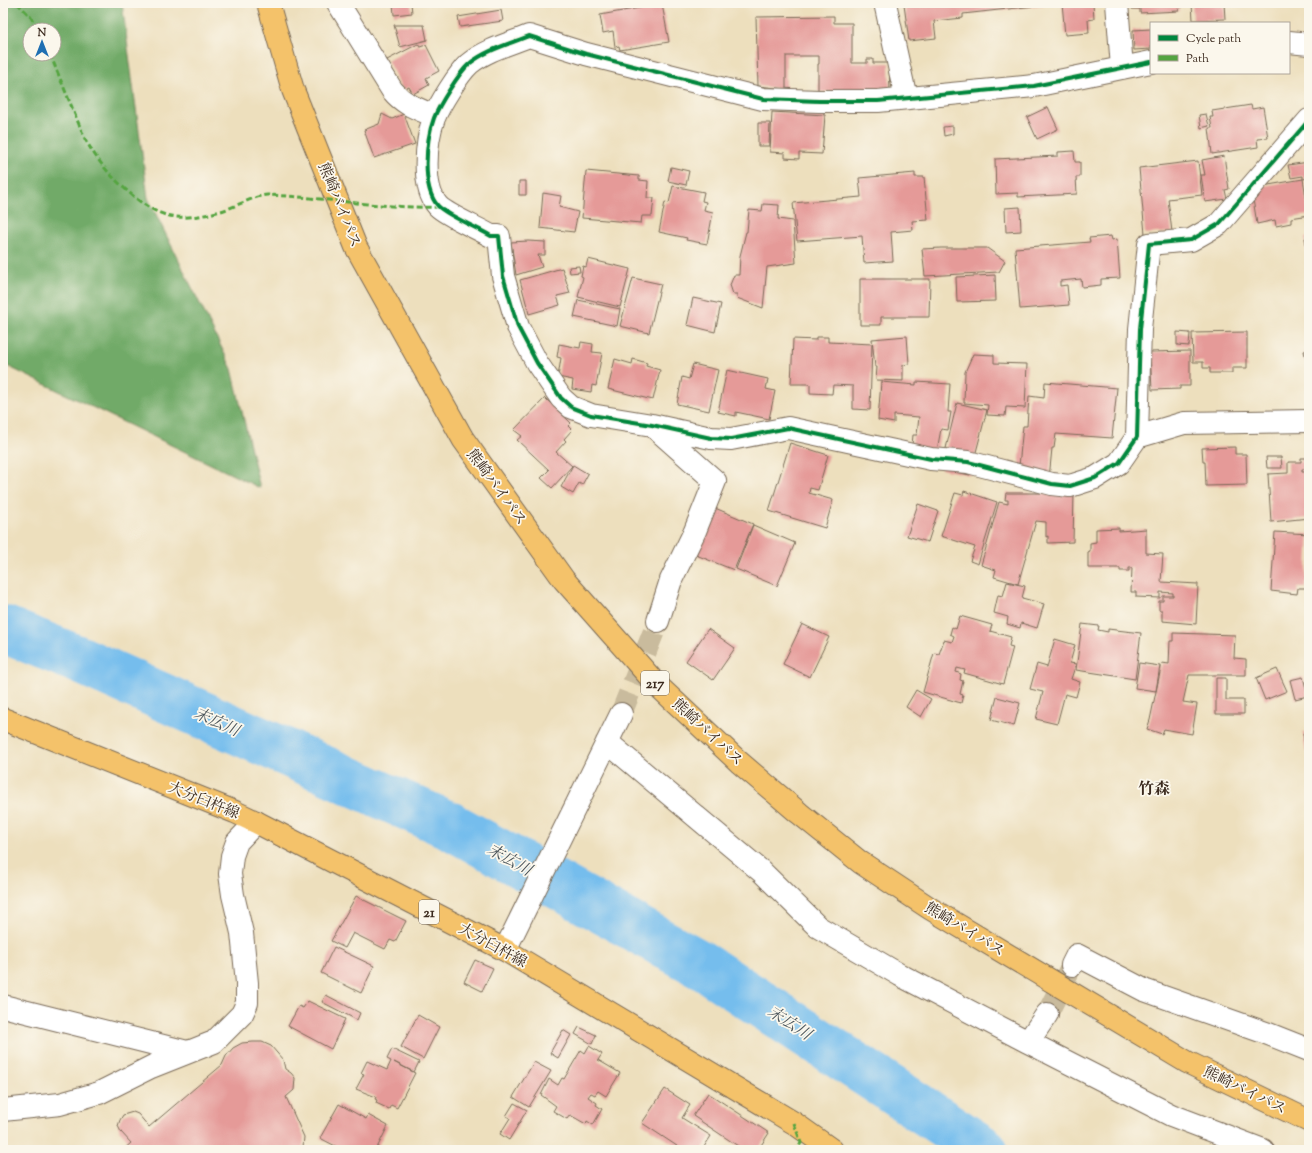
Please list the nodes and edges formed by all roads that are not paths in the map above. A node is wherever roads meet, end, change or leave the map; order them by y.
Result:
1 (268, 3) edge
2 (338, 3) edge
3 (885, 3) edge
4 (1117, 3) edge
5 (1290, 42) edge
6 (1309, 44) edge
7 (1150, 62) edge
8 (1122, 68) junction
9 (906, 98) junction
10 (435, 116) junction
11 (1309, 120) edge
12 (1309, 421) edge
13 (652, 425) junction
14 (1137, 437) junction
15 (658, 622) tunnel mouth
16 (621, 714) tunnel mouth
17 (3, 719) edge
18 (607, 742) junction
19 (256, 822) junction
20 (505, 950) junction
21 (1072, 965) tunnel mouth
22 (3, 1006) edge
23 (1047, 1014) tunnel mouth
24 (1028, 1042) junction
25 (1309, 1050) edge
26 (187, 1052) junction
27 (3, 1110) edge
28 (1309, 1121) edge
29 (832, 1150) edge
30 (1263, 1150) edge

1 - 28 main road, 熊崎バイパス / 217
2 - 10 street
3 - 9 street
4 - 8 street
5 - 6 street
7 - 8 street
8 - 9 street
9 - 10 street
10 - 13 street
11 - 14 street
12 - 14 street
13 - 14 street
13 - 15 street
16 - 18 street
17 - 19 main road, 大分臼杵線 / 21
18 - 20 street
18 - 24 street
19 - 20 main road, 大分臼杵線 / 21
19 - 26 street
20 - 29 main road, 大分臼杵線 / 21
21 - 25 street
22 - 26 street
23 - 24 street
24 - 30 street
26 - 27 street

